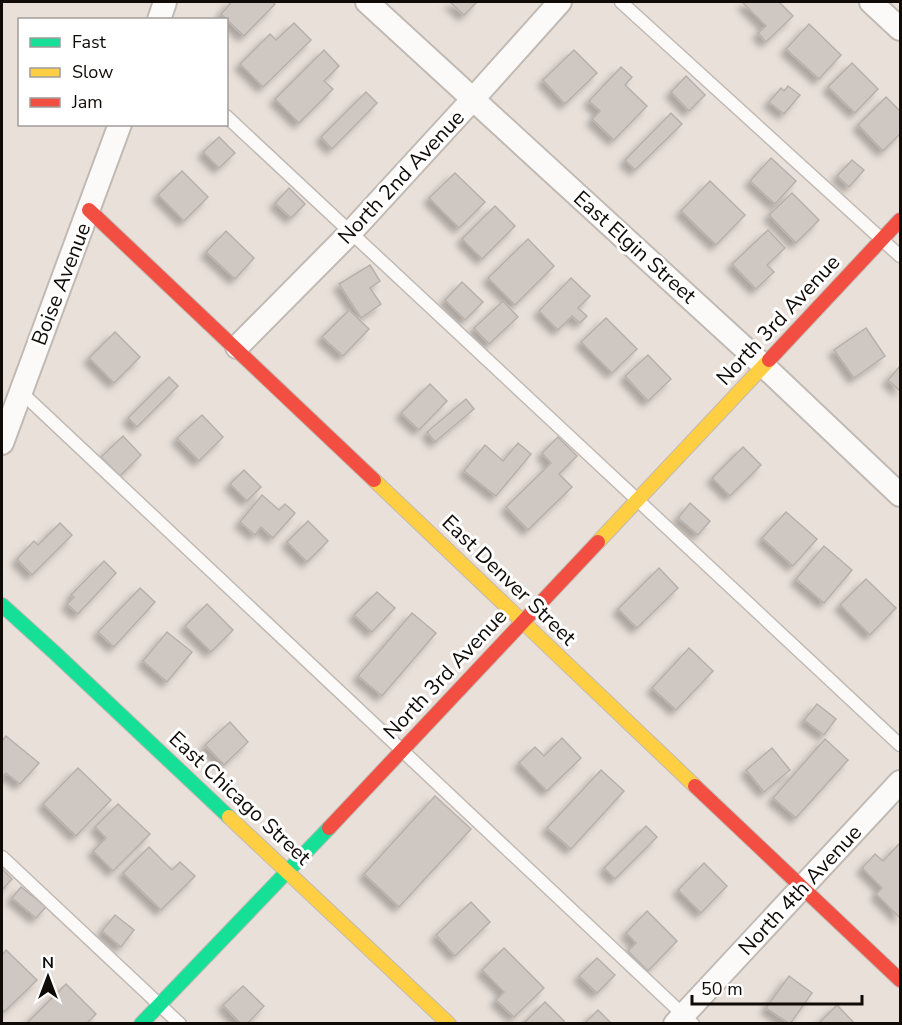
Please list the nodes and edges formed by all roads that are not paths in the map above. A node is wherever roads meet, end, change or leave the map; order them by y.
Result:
1 (165, 2) edge
2 (367, 2) edge
3 (560, 2) edge
4 (621, 2) edge
5 (871, 2) edge
6 (160, 18) edge
7 (900, 29) edge
8 (473, 99) junction
9 (228, 118) edge
10 (119, 126) edge
11 (89, 210) junction
12 (900, 220) edge
13 (351, 232) junction
14 (883, 239) junction
15 (900, 256) edge
16 (237, 347) junction
17 (764, 366) junction
18 (21, 392) junction
19 (2, 443) edge
20 (900, 495) edge
21 (637, 500) junction
22 (2, 605) edge
23 (522, 621) junction
24 (900, 745) edge
25 (402, 750) junction
26 (900, 782) edge
27 (2, 857) edge
28 (288, 872) junction
29 (802, 888) junction
30 (900, 980) edge
31 (160, 1005) junction
32 (684, 1020) edge
33 (141, 1023) edge
34 (180, 1023) edge
35 (448, 1023) edge

1 - 6 street
2 - 8 street, East Elgin Street
3 - 8 street, North 2nd Avenue
4 - 14 lane
5 - 7 street
8 - 13 street, North 2nd Avenue
8 - 17 street, East Elgin Street
9 - 13 lane
10 - 11 street, Boise Avenue
11 - 16 street, East Denver Street
11 - 18 street, Boise Avenue
12 - 14 street, North 3rd Avenue
13 - 16 street, North 2nd Avenue
13 - 21 lane
14 - 15 lane
14 - 17 street, North 3rd Avenue
16 - 23 street, East Denver Street
17 - 20 street, East Elgin Street
17 - 21 street, North 3rd Avenue
18 - 19 street, Boise Avenue
18 - 25 lane
21 - 23 street, North 3rd Avenue
21 - 24 lane
22 - 28 street, East Chicago Street
23 - 25 street, North 3rd Avenue
23 - 29 street, East Denver Street
25 - 28 street, North 3rd Avenue
25 - 32 lane
26 - 29 street, North 4th Avenue
27 - 31 lane
28 - 31 street, North 3rd Avenue
28 - 35 street, East Chicago Street
29 - 30 street, East Denver Street
29 - 32 street, North 4th Avenue
31 - 33 street, North 3rd Avenue
31 - 34 lane

